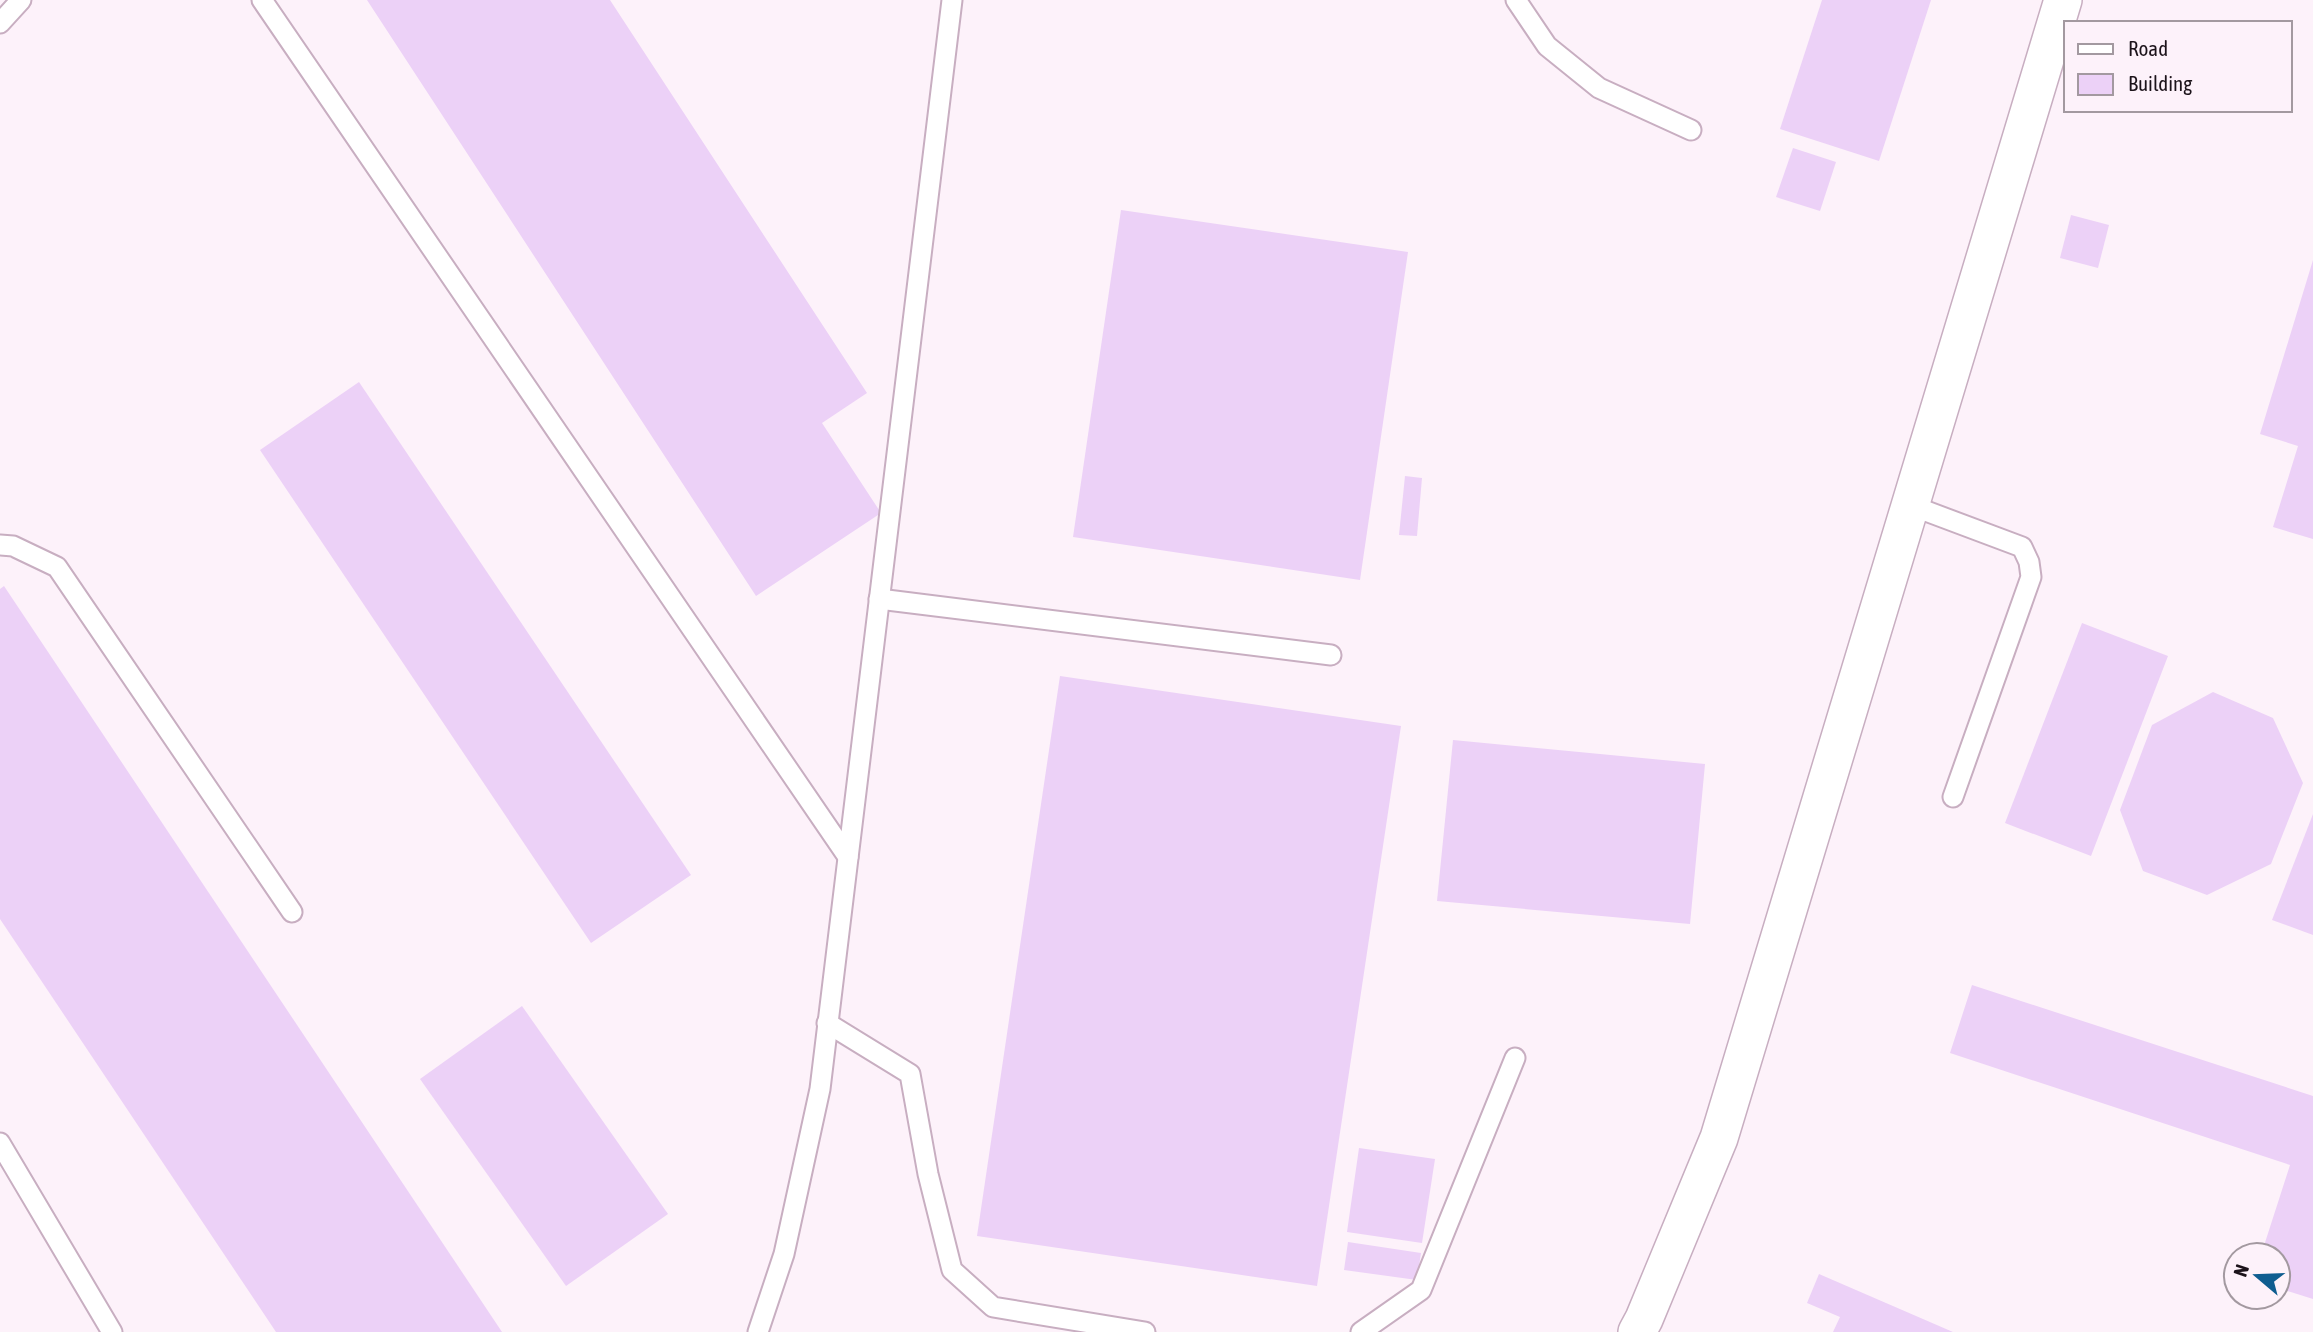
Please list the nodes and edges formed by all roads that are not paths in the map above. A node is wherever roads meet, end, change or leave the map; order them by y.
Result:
1 (21, 0) edge
2 (262, 0) edge
3 (952, 0) edge
4 (1516, 0) edge
5 (2063, 0) edge
6 (0, 23) edge
7 (1691, 130) dead end
8 (1910, 505) junction
9 (0, 545) edge
10 (879, 599) junction
11 (1331, 655) dead end
12 (1953, 797) dead end
13 (848, 857) junction
14 (292, 912) dead end
15 (827, 1023) junction
16 (1515, 1058) dead end
17 (0, 1143) edge
18 (112, 1332) edge
19 (758, 1332) edge
20 (1144, 1332) edge
21 (1361, 1332) edge
22 (1637, 1332) edge

1 - 6 lane
2 - 13 lane
3 - 10 lane
4 - 7 lane
5 - 8 street
8 - 12 lane
8 - 22 street
9 - 14 lane
10 - 11 lane
10 - 13 lane
13 - 15 lane
15 - 19 lane
15 - 20 lane
16 - 21 lane
17 - 18 lane

